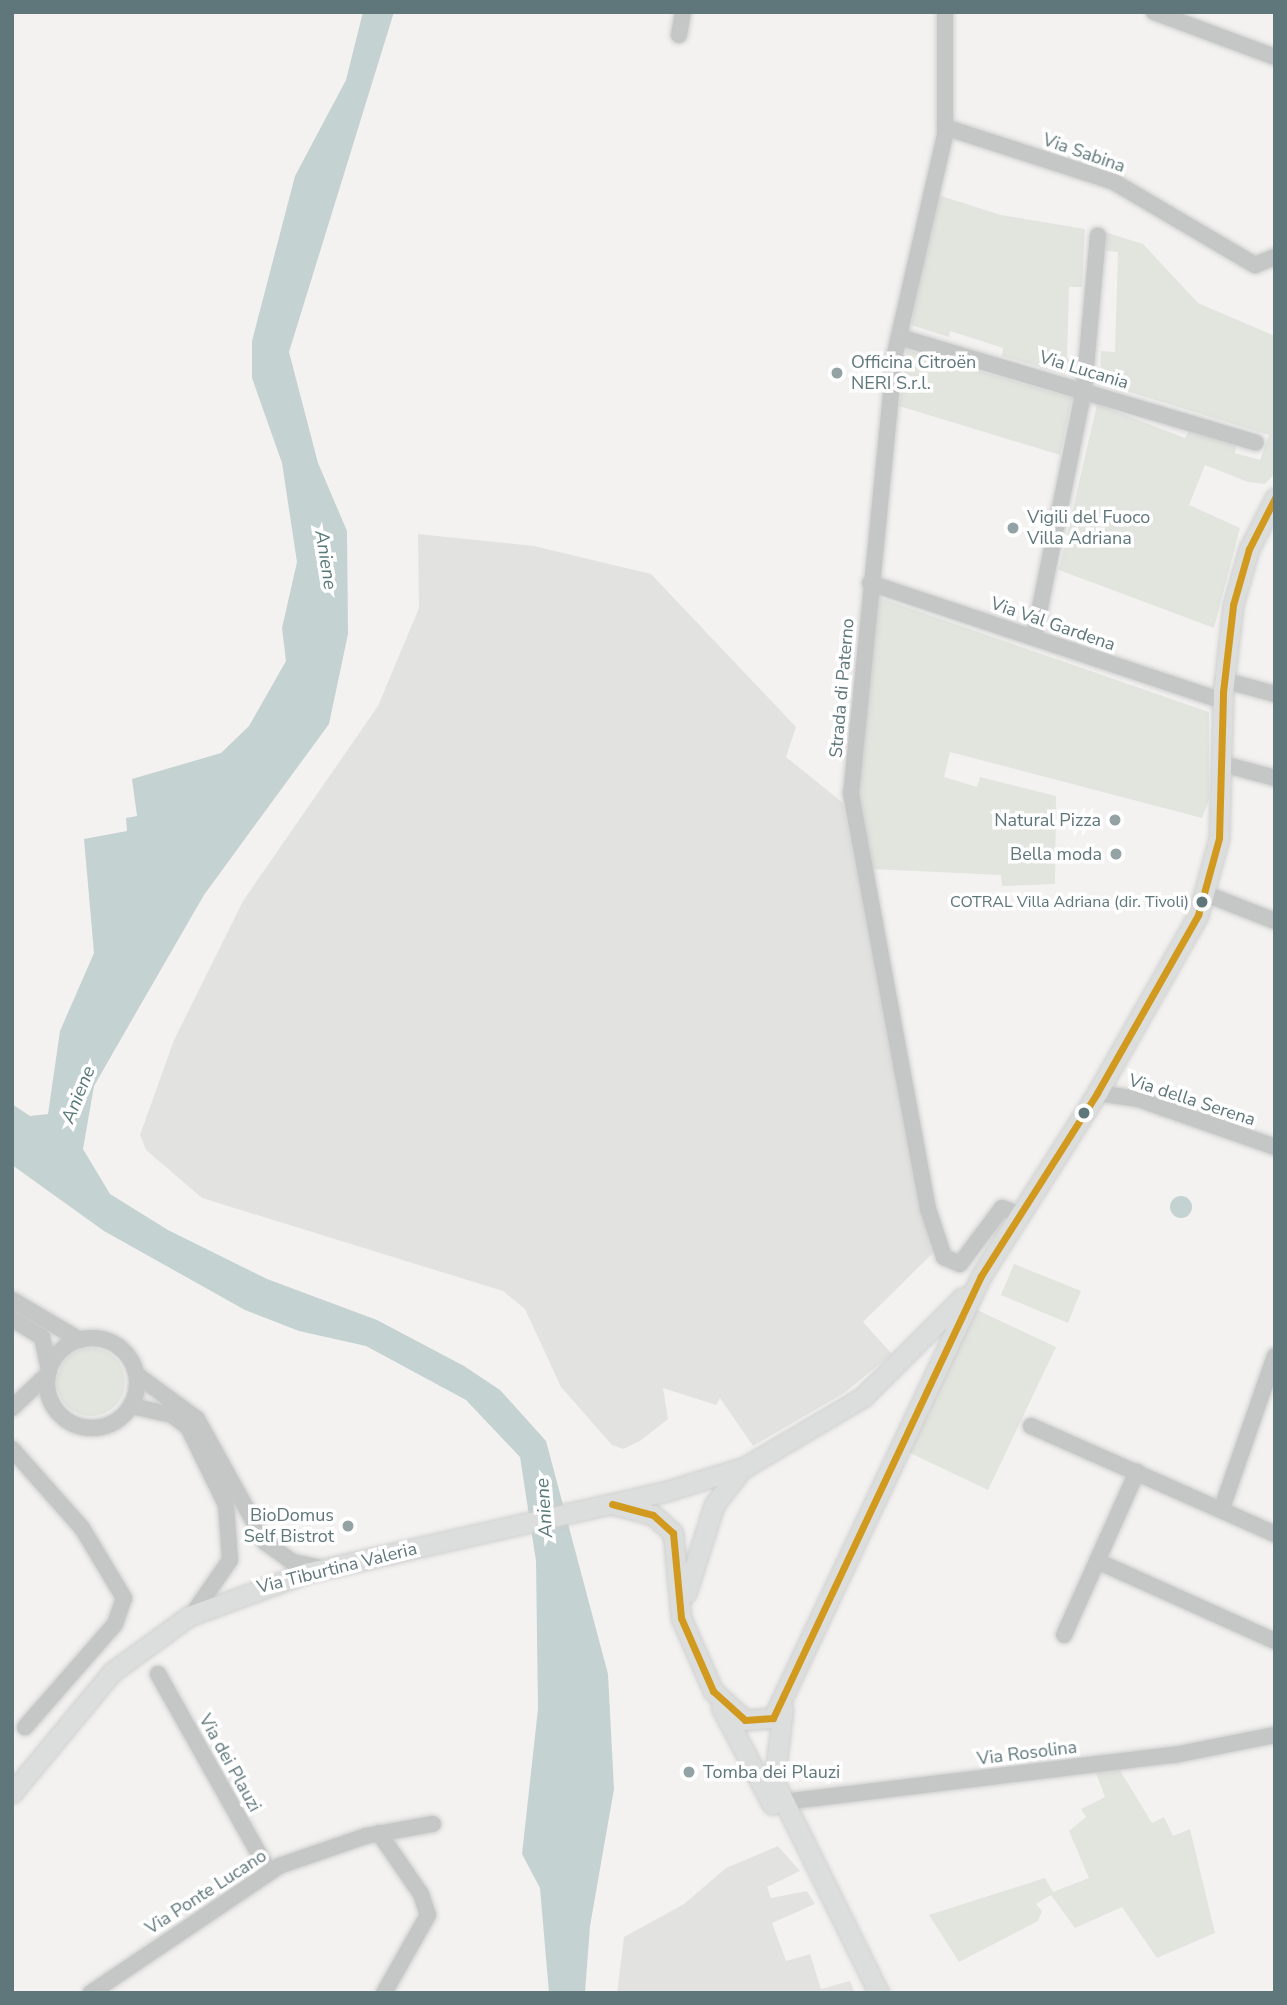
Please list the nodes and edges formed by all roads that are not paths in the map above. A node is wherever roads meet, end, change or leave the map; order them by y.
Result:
1 (683, 12) edge
2 (1153, 12) edge
3 (941, 13) edge
4 (680, 35) dead end
5 (1275, 57) edge
6 (945, 127) junction
7 (1098, 236) dead end
8 (1275, 257) edge
9 (899, 337) junction
10 (1084, 389) junction
11 (1256, 443) dead end
12 (1275, 498) edge
13 (1267, 525) edge
14 (870, 583) junction
15 (1034, 637) junction
16 (1223, 680) junction
17 (1275, 694) edge
18 (1222, 702) junction
19 (1223, 764) junction
20 (1275, 778) edge
21 (1206, 894) junction
22 (1275, 921) edge
23 (1097, 1093) junction
24 (1275, 1147) edge
25 (1018, 1214) junction
26 (981, 1276) junction
27 (12, 1300) edge
28 (12, 1319) edge
29 (80, 1340) junction
30 (916, 1351) junction
31 (1275, 1356) edge
32 (936, 1370) junction
33 (49, 1372) junction
34 (136, 1375) junction
35 (29, 1398) junction
36 (132, 1405) junction
37 (52, 1407) junction
38 (12, 1408) edge
39 (1031, 1426) dead end
40 (12, 1449) edge
41 (745, 1467) junction
42 (1137, 1472) junction
43 (667, 1491) junction
44 (612, 1504) junction
45 (1222, 1508) junction
46 (664, 1522) junction
47 (1275, 1534) edge
48 (1097, 1561) junction
49 (324, 1569) junction
50 (192, 1615) junction
51 (681, 1618) junction
52 (1064, 1635) dead end
53 (1275, 1641) edge
54 (158, 1674) dead end
55 (713, 1691) junction
56 (783, 1709) junction
57 (25, 1727) dead end
58 (1275, 1735) edge
59 (12, 1793) edge
60 (783, 1802) junction
61 (433, 1824) dead end
62 (379, 1833) junction
63 (802, 1848) junction
64 (269, 1872) junction
65 (91, 1993) edge
66 (384, 1993) edge
67 (879, 1993) edge

1 - 4 street
2 - 5 street
3 - 6 street, Strada di Paterno
6 - 8 street, Via Sabina
6 - 9 street, Strada di Paterno
7 - 10 street
9 - 10 street, Via Lucania
9 - 14 street, Strada di Paterno
10 - 11 street, Via Lucania
10 - 15 street
12 - 13 main road, Via Tiburtina Valeria
13 - 16 main road, Via Tiburtina Valeria
14 - 15 street, Via Val Gardena
14 - 25 street, Strada di Paterno
15 - 18 street, Via Val Gardena
16 - 17 street
16 - 18 main road, Via Tiburtina Valeria
18 - 19 main road, Via Tiburtina Valeria
19 - 20 street
19 - 21 main road, Via Tiburtina Valeria
21 - 22 street
21 - 23 main road, Via Tiburtina Valeria
23 - 24 street, Via della Serena
23 - 25 main road, Via Tiburtina Valeria
25 - 26 main road, Via Tiburtina Valeria
26 - 30 main road, Via Tiburtina Valeria
26 - 32 main road, Via Tiburtina Valeria
27 - 29 street
28 - 33 street
29 - 33 street
29 - 34 street
30 - 32 main road
30 - 41 main road, Via Tiburtina Valeria
31 - 45 street
32 - 56 main road, Via Tiburtina Valeria
33 - 35 street
33 - 37 street
34 - 36 street
34 - 49 street
35 - 37 street
35 - 38 street
36 - 37 street
36 - 50 street
39 - 42 street
40 - 57 street
41 - 43 main road, Via Tiburtina Valeria
41 - 51 main road
42 - 45 street
42 - 48 street
43 - 44 main road, Via Tiburtina Valeria
43 - 46 street
44 - 46 main road
44 - 49 main road, Via Tiburtina Valeria
45 - 47 street
46 - 51 main road
48 - 52 street
48 - 53 street
49 - 50 main road, Via Tiburtina Valeria
50 - 59 main road, Via Tiburtina Valeria
51 - 55 main road
54 - 64 street, Via dei Plauzi
55 - 56 main road
55 - 63 main road
56 - 60 main road, Via Tiburtina Valeria
58 - 60 street, Via Rosolina
60 - 63 main road, Via Tiburtina Valeria
61 - 62 street, Via Ponte Lucano
62 - 64 street, Via Ponte Lucano
62 - 66 street
63 - 67 main road
64 - 65 street, Via Ponte Lucano

